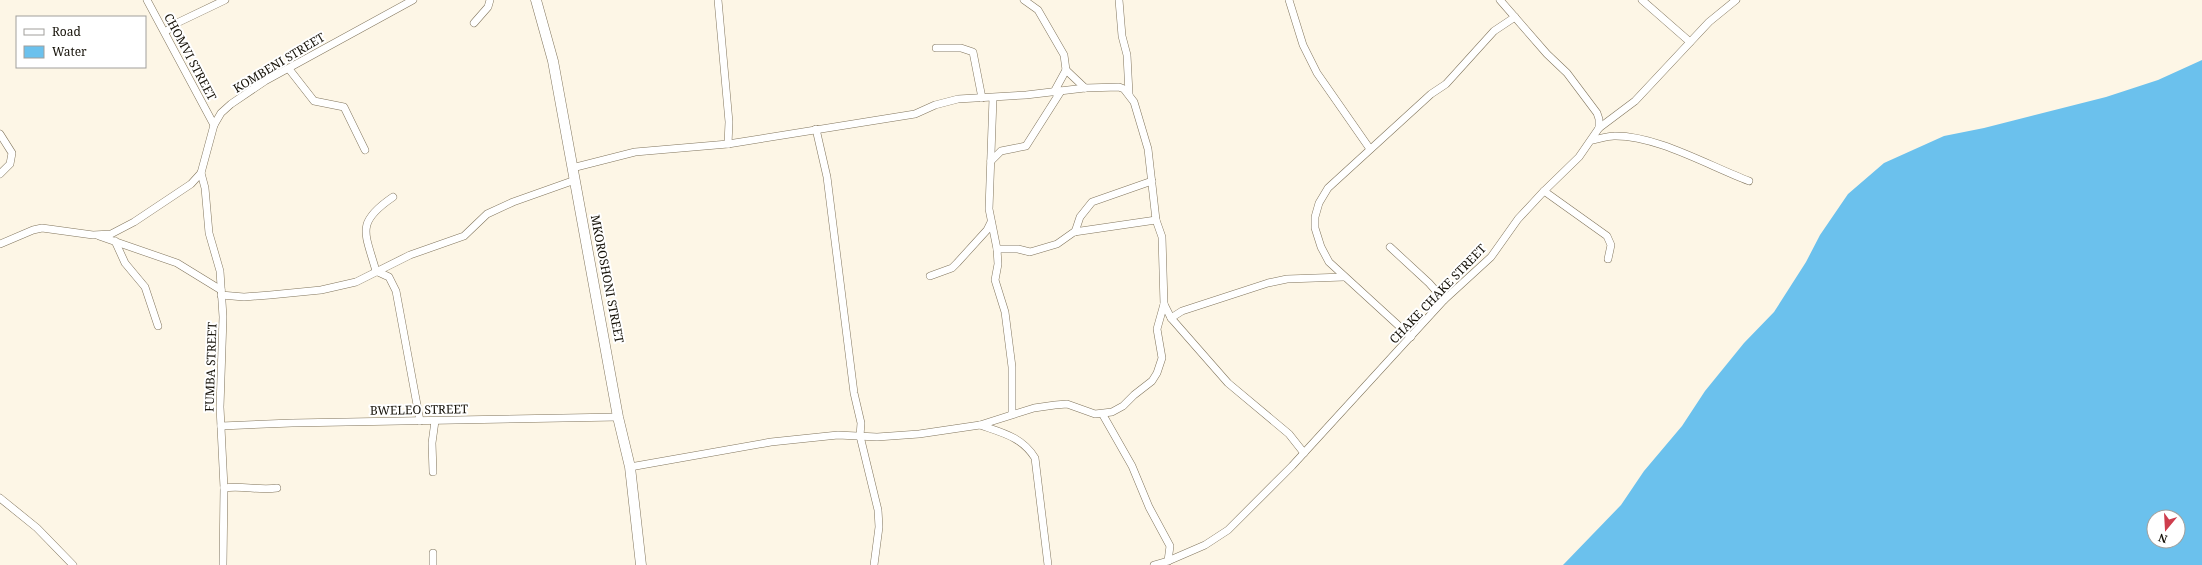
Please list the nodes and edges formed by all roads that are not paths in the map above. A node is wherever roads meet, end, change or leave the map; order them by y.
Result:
1 (146, 0) edge
2 (225, 0) edge
3 (411, 0) edge
4 (490, 0) edge
5 (536, 0) edge
6 (718, 0) edge
7 (1024, 0) edge
8 (1119, 0) edge
9 (1289, 0) edge
10 (1500, 0) edge
11 (1642, 0) edge
12 (1736, 0) edge
13 (1515, 16) junction
14 (474, 23) dead end
15 (165, 32) junction
16 (1690, 42) junction
17 (936, 48) dead end
18 (288, 69) junction
19 (1066, 70) junction
20 (1085, 88) junction
21 (1058, 92) junction
22 (1129, 94) junction
23 (982, 98) junction
24 (993, 98) junction
25 (214, 125) junction
26 (1599, 128) junction
27 (816, 129) junction
28 (0, 134) edge
29 (1593, 140) junction
30 (728, 144) junction
31 (1370, 148) junction
32 (365, 150) dead end
33 (991, 161) junction
34 (572, 168) junction
35 (201, 173) junction
36 (0, 174) edge
37 (574, 180) junction
38 (1152, 181) junction
39 (1748, 181) dead end
40 (1544, 191) junction
41 (393, 197) dead end
42 (991, 219) junction
43 (1156, 220) junction
44 (1075, 232) junction
45 (96, 235) junction
46 (115, 241) junction
47 (0, 244) edge
48 (1390, 247) dead end
49 (997, 249) junction
50 (1608, 259) dead end
51 (376, 271) junction
52 (930, 276) dead end
53 (1344, 277) junction
54 (221, 292) junction
55 (1444, 300) junction
56 (1164, 304) junction
57 (1171, 318) junction
58 (158, 326) dead end
59 (1411, 337) junction
60 (1012, 414) junction
61 (1103, 415) junction
62 (618, 417) junction
63 (420, 421) junction
64 (435, 421) junction
65 (980, 424) junction
66 (221, 426) junction
67 (860, 436) junction
68 (1304, 452) junction
69 (630, 467) junction
70 (433, 472) dead end
71 (224, 488) junction
72 (277, 488) dead end
73 (0, 498) edge
74 (434, 553) dead end
75 (1168, 561) junction
76 (73, 565) edge
77 (223, 565) edge
78 (434, 565) edge
79 (641, 565) edge
80 (874, 565) edge
81 (1048, 565) edge
82 (1154, 565) edge

1 - 15 street, CHOMVI STREET
2 - 15 street
3 - 18 street, KOMBENI STREET
4 - 14 street
5 - 34 street, MKOROSHONI STREET
6 - 30 street
7 - 19 street
8 - 22 street
9 - 31 street
10 - 13 street
11 - 16 street
12 - 16 street
13 - 26 street
13 - 31 street
15 - 25 street, CHOMVI STREET
16 - 26 street
17 - 23 street
18 - 25 street, KOMBENI STREET
18 - 32 street
19 - 20 street
19 - 21 street
20 - 21 street
20 - 22 street
21 - 24 street
21 - 33 street
22 - 38 street
23 - 24 street
23 - 27 street
24 - 33 street
25 - 35 street, KOMBENI STREET
26 - 29 street, CHAKE CHAKE STREET
27 - 30 street
27 - 67 street
28 - 36 street
29 - 39 street
29 - 40 street, CHAKE CHAKE STREET
30 - 34 street
31 - 53 street
33 - 42 street
34 - 37 street, MKOROSHONI STREET
35 - 45 street
35 - 54 street, FUMBA STREET
37 - 51 street
37 - 62 street, MKOROSHONI STREET
38 - 43 street
38 - 44 street
40 - 50 street
40 - 55 street, CHAKE CHAKE STREET
41 - 51 street
42 - 49 street
42 - 52 street
43 - 44 street
43 - 56 street
44 - 49 street
45 - 46 street
45 - 47 street
46 - 54 street
46 - 58 street
48 - 55 street
49 - 60 street
51 - 54 street
51 - 63 street
53 - 57 street
53 - 59 street
54 - 66 street, FUMBA STREET
55 - 59 street, CHAKE CHAKE STREET
56 - 57 street
56 - 61 street
57 - 68 street
59 - 68 street, CHAKE CHAKE STREET
60 - 61 street
60 - 65 street
61 - 75 street
62 - 64 street, BWELEO STREET
62 - 69 street, MKOROSHONI STREET
63 - 64 street, BWELEO STREET
63 - 66 street, BWELEO STREET
64 - 70 street
65 - 67 street
65 - 81 street
66 - 71 street, FUMBA STREET
67 - 69 street
67 - 80 street
68 - 75 street, CHAKE CHAKE STREET
69 - 79 street, MKOROSHONI STREET
71 - 72 street
71 - 77 street, FUMBA STREET
73 - 76 street
74 - 78 street
75 - 82 street, CHAKE CHAKE STREET

